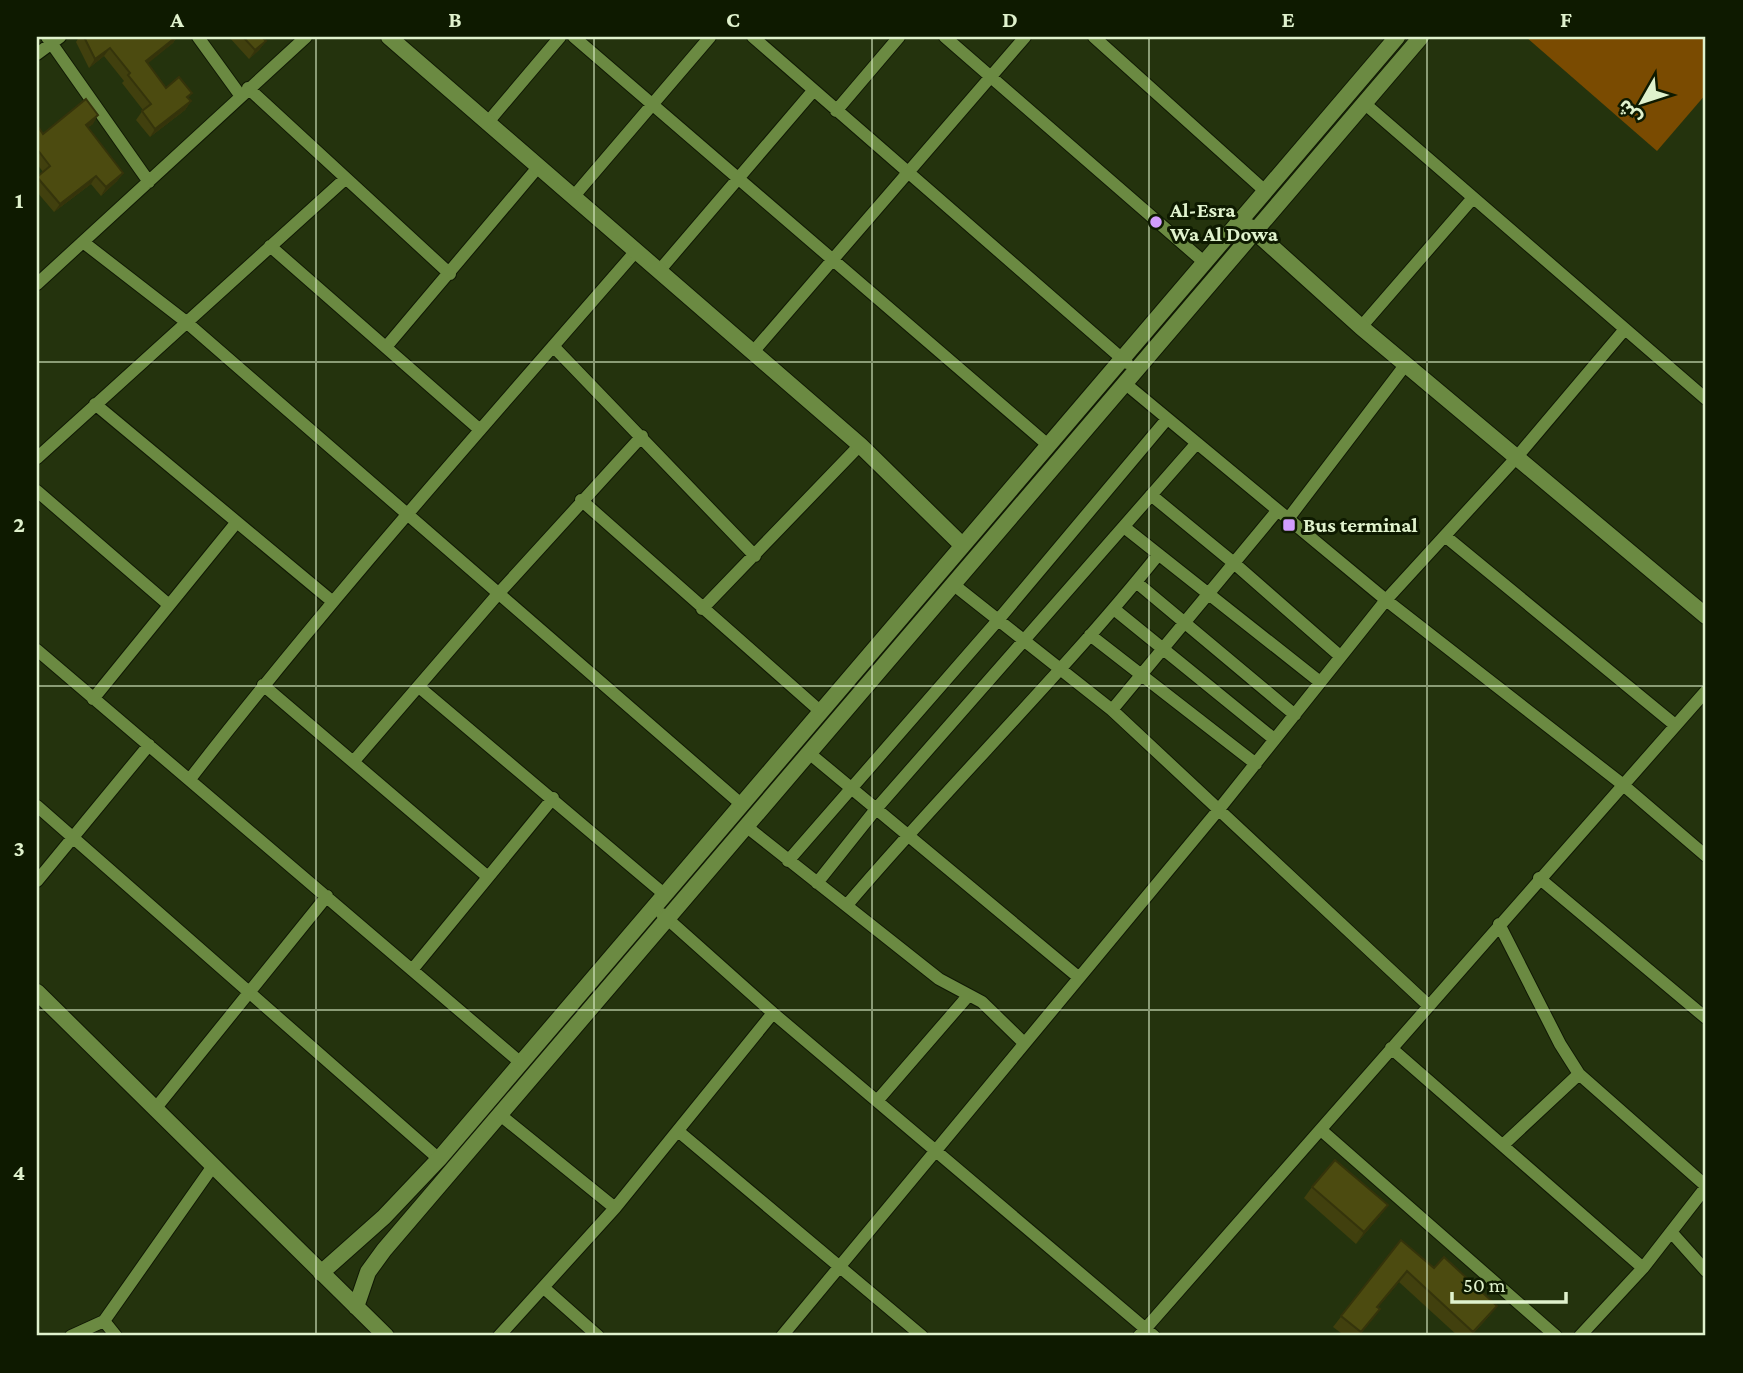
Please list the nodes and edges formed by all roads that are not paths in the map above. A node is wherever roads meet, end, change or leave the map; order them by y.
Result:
1 (198, 37) edge
2 (306, 37) edge
3 (560, 37) edge
4 (575, 37) edge
5 (710, 37) edge
6 (753, 37) edge
7 (900, 37) edge
8 (945, 37) edge
9 (1025, 37) edge
10 (1094, 37) edge
11 (1397, 37) edge
12 (1421, 37) edge
13 (53, 39) edge
14 (397, 40) edge
15 (37, 54) edge
16 (992, 77) junction
17 (244, 91) junction
18 (813, 91) junction
19 (653, 103) junction
20 (1364, 103) junction
21 (836, 111) junction
22 (488, 122) junction
23 (539, 166) junction
24 (908, 173) junction
25 (737, 178) junction
26 (345, 179) junction
27 (149, 182) junction
28 (1264, 190) junction
29 (574, 196) junction
30 (1472, 199) junction
31 (1242, 219) junction
32 (1256, 232) junction
33 (83, 242) junction
34 (270, 246) junction
35 (636, 251) junction
36 (832, 260) junction
37 (1205, 263) junction
38 (659, 271) junction
39 (450, 274) junction
40 (37, 284) edge
41 (185, 321) junction
42 (1361, 327) junction
43 (1625, 329) junction
44 (553, 346) junction
45 (386, 347) junction
46 (753, 352) junction
47 (1123, 360) junction
48 (1406, 364) junction
49 (1138, 372) junction
50 (1127, 384) junction
51 (1706, 400) edge
52 (95, 404) junction
53 (1167, 419) junction
54 (479, 429) junction
55 (642, 436) junction
56 (1196, 444) junction
57 (860, 445) junction
58 (1048, 445) junction
59 (37, 458) edge
60 (1516, 458) junction
61 (37, 491) edge
62 (1151, 495) junction
63 (581, 500) junction
64 (1277, 510) junction
65 (408, 514) junction
66 (1288, 519) junction
67 (236, 523) junction
68 (1124, 527) junction
69 (1445, 536) junction
70 (956, 550) junction
71 (1158, 555) junction
72 (755, 556) junction
73 (1235, 564) junction
74 (967, 570) junction
75 (1136, 582) junction
76 (954, 585) junction
77 (498, 594) junction
78 (1208, 596) junction
79 (1386, 600) junction
80 (333, 602) junction
81 (169, 605) junction
82 (702, 609) junction
83 (1114, 610) junction
84 (1706, 616) edge
85 (999, 619) junction
86 (1185, 624) junction
87 (1090, 635) junction
88 (1027, 640) junction
89 (1163, 649) junction
90 (37, 650) edge
91 (1340, 656) junction
92 (1062, 668) junction
93 (1142, 674) junction
94 (1320, 682) junction
95 (263, 685) junction
96 (418, 687) junction
97 (1706, 691) edge
98 (93, 699) junction
99 (1112, 710) junction
100 (820, 711) junction
101 (1295, 715) junction
102 (1675, 725) junction
103 (1275, 739) junction
104 (149, 745) junction
105 (809, 753) junction
106 (354, 761) junction
107 (1256, 764) junction
108 (190, 779) junction
109 (1622, 784) junction
110 (850, 788) junction
111 (553, 798) junction
112 (741, 804) junction
113 (37, 806) edge
114 (1220, 808) junction
115 (876, 810) junction
116 (747, 827) junction
117 (907, 834) junction
118 (73, 836) junction
119 (1706, 856) edge
120 (788, 861) junction
121 (488, 877) junction
122 (1539, 878) junction
123 (37, 881) edge
124 (817, 883) junction
125 (327, 896) junction
126 (659, 900) junction
127 (847, 905) junction
128 (668, 919) junction
129 (1499, 924) junction
130 (412, 970) junction
131 (1077, 976) junction
132 (37, 992) edge
133 (251, 994) junction
134 (968, 996) junction
135 (1428, 1005) junction
136 (773, 1013) junction
137 (1706, 1018) edge
138 (1023, 1042) junction
139 (1391, 1048) junction
140 (521, 1063) junction
141 (1578, 1074) junction
142 (877, 1101) junction
143 (155, 1109) junction
144 (499, 1114) junction
145 (1321, 1130) junction
146 (678, 1132) junction
147 (1503, 1145) junction
148 (937, 1150) junction
149 (439, 1159) junction
150 (213, 1166) junction
151 (1706, 1187) edge
152 (615, 1208) junction
153 (1672, 1233) junction
154 (841, 1266) junction
155 (1643, 1268) junction
156 (1706, 1271) edge
157 (321, 1273) junction
158 (544, 1289) junction
159 (356, 1307) junction
160 (104, 1321) junction
161 (1146, 1334) edge
162 (71, 1336) edge
163 (116, 1336) edge
164 (386, 1336) edge
165 (499, 1336) edge
166 (598, 1336) edge
167 (782, 1336) edge
168 (922, 1336) edge
169 (1556, 1336) edge
170 (1580, 1336) edge

1 - 17 street
2 - 17 street
3 - 22 street
4 - 19 street
5 - 19 street
6 - 18 street
7 - 21 street
8 - 16 street
9 - 16 street
10 - 28 street
11 - 28 street
12 - 20 street
13 - 15 street
13 - 27 street
14 - 22 street
16 - 24 street
16 - 37 street
17 - 26 street
17 - 27 street
18 - 21 street
18 - 25 street
19 - 25 street
19 - 29 street
20 - 30 street
20 - 32 street
21 - 24 street
22 - 23 street
23 - 29 street
23 - 39 street
24 - 36 street
24 - 47 street
25 - 36 street
25 - 38 street
26 - 34 street
26 - 39 street
27 - 33 street
28 - 31 street
29 - 35 street
30 - 42 street
30 - 43 street
31 - 32 street
31 - 37 street
32 - 42 street
32 - 49 street
33 - 40 street
33 - 41 street
34 - 41 street
34 - 45 street
35 - 38 street
35 - 44 street
36 - 46 street
36 - 58 street
37 - 47 street
38 - 46 street
39 - 45 street
41 - 52 street
41 - 65 street
42 - 48 street
43 - 51 street
43 - 60 street
44 - 54 street
44 - 55 street
45 - 54 street
46 - 57 street
47 - 49 street
47 - 58 street
48 - 60 street
48 - 66 street
49 - 50 street
50 - 53 street
50 - 74 street
52 - 59 street
52 - 67 street
53 - 56 street
53 - 85 street
54 - 65 street
55 - 63 street
55 - 72 street
56 - 62 street
56 - 64 street
57 - 70 street
57 - 72 street
58 - 70 street
60 - 69 street
60 - 84 street
61 - 81 street
62 - 68 street
62 - 73 street
63 - 77 street
63 - 82 street
64 - 66 street
64 - 73 street
65 - 77 street
65 - 80 street
66 - 79 street
67 - 80 street
67 - 81 street
68 - 71 street
68 - 88 street
69 - 79 street
69 - 102 street
70 - 74 street
70 - 100 street
71 - 75 street
71 - 78 street
72 - 82 street
73 - 78 street
73 - 91 street
74 - 76 street
75 - 83 street
75 - 86 street
76 - 85 street
76 - 105 street
77 - 96 street
77 - 112 street
78 - 86 street
78 - 94 street
79 - 91 street
79 - 109 street
80 - 95 street
81 - 98 street
82 - 100 street
83 - 87 street
83 - 89 street
85 - 88 street
85 - 110 street
86 - 89 street
86 - 101 street
87 - 92 street
87 - 93 street
88 - 92 street
88 - 115 street
89 - 93 street
89 - 103 street
90 - 98 street
91 - 94 street
92 - 99 street
92 - 117 street
93 - 99 street
93 - 107 street
94 - 101 street
95 - 106 street
95 - 108 street
96 - 106 street
96 - 111 street
97 - 102 street
98 - 104 street
99 - 114 street
100 - 112 street
101 - 103 street
102 - 109 street
103 - 107 street
104 - 108 street
104 - 118 street
105 - 110 street
105 - 116 street
106 - 121 street
107 - 114 street
108 - 125 street
109 - 119 street
109 - 122 street
110 - 115 street
110 - 120 street
111 - 121 street
111 - 126 street
112 - 126 street
113 - 118 street
114 - 131 street
114 - 135 street
115 - 117 street
115 - 124 street
116 - 120 street
116 - 128 street
117 - 127 street
117 - 131 street
118 - 123 street
118 - 133 street
120 - 124 street
121 - 130 street
122 - 129 street
122 - 137 street
124 - 127 street
125 - 130 street
125 - 133 street
126 - 128 street
126 - 140 street
127 - 134 street
128 - 136 street
128 - 144 street
129 - 135 street
129 - 141 street
130 - 140 street
131 - 138 street
132 - 143 street
133 - 143 street
133 - 149 street
134 - 138 street
134 - 142 street
135 - 139 street
136 - 142 street
136 - 146 street
138 - 148 street
139 - 145 street
139 - 147 street
140 - 149 street
141 - 147 street
141 - 151 street
142 - 148 street
143 - 150 street
144 - 152 street
144 - 159 street
145 - 161 street
145 - 169 street
146 - 152 street
146 - 154 street
147 - 155 street
148 - 154 street
148 - 161 street
149 - 157 street
150 - 157 street
150 - 160 street
151 - 153 street
152 - 158 street
153 - 155 street
153 - 156 street
154 - 167 street
154 - 168 street
155 - 170 street
157 - 159 street
158 - 165 street
158 - 166 street
159 - 164 street
160 - 162 street
160 - 163 street

